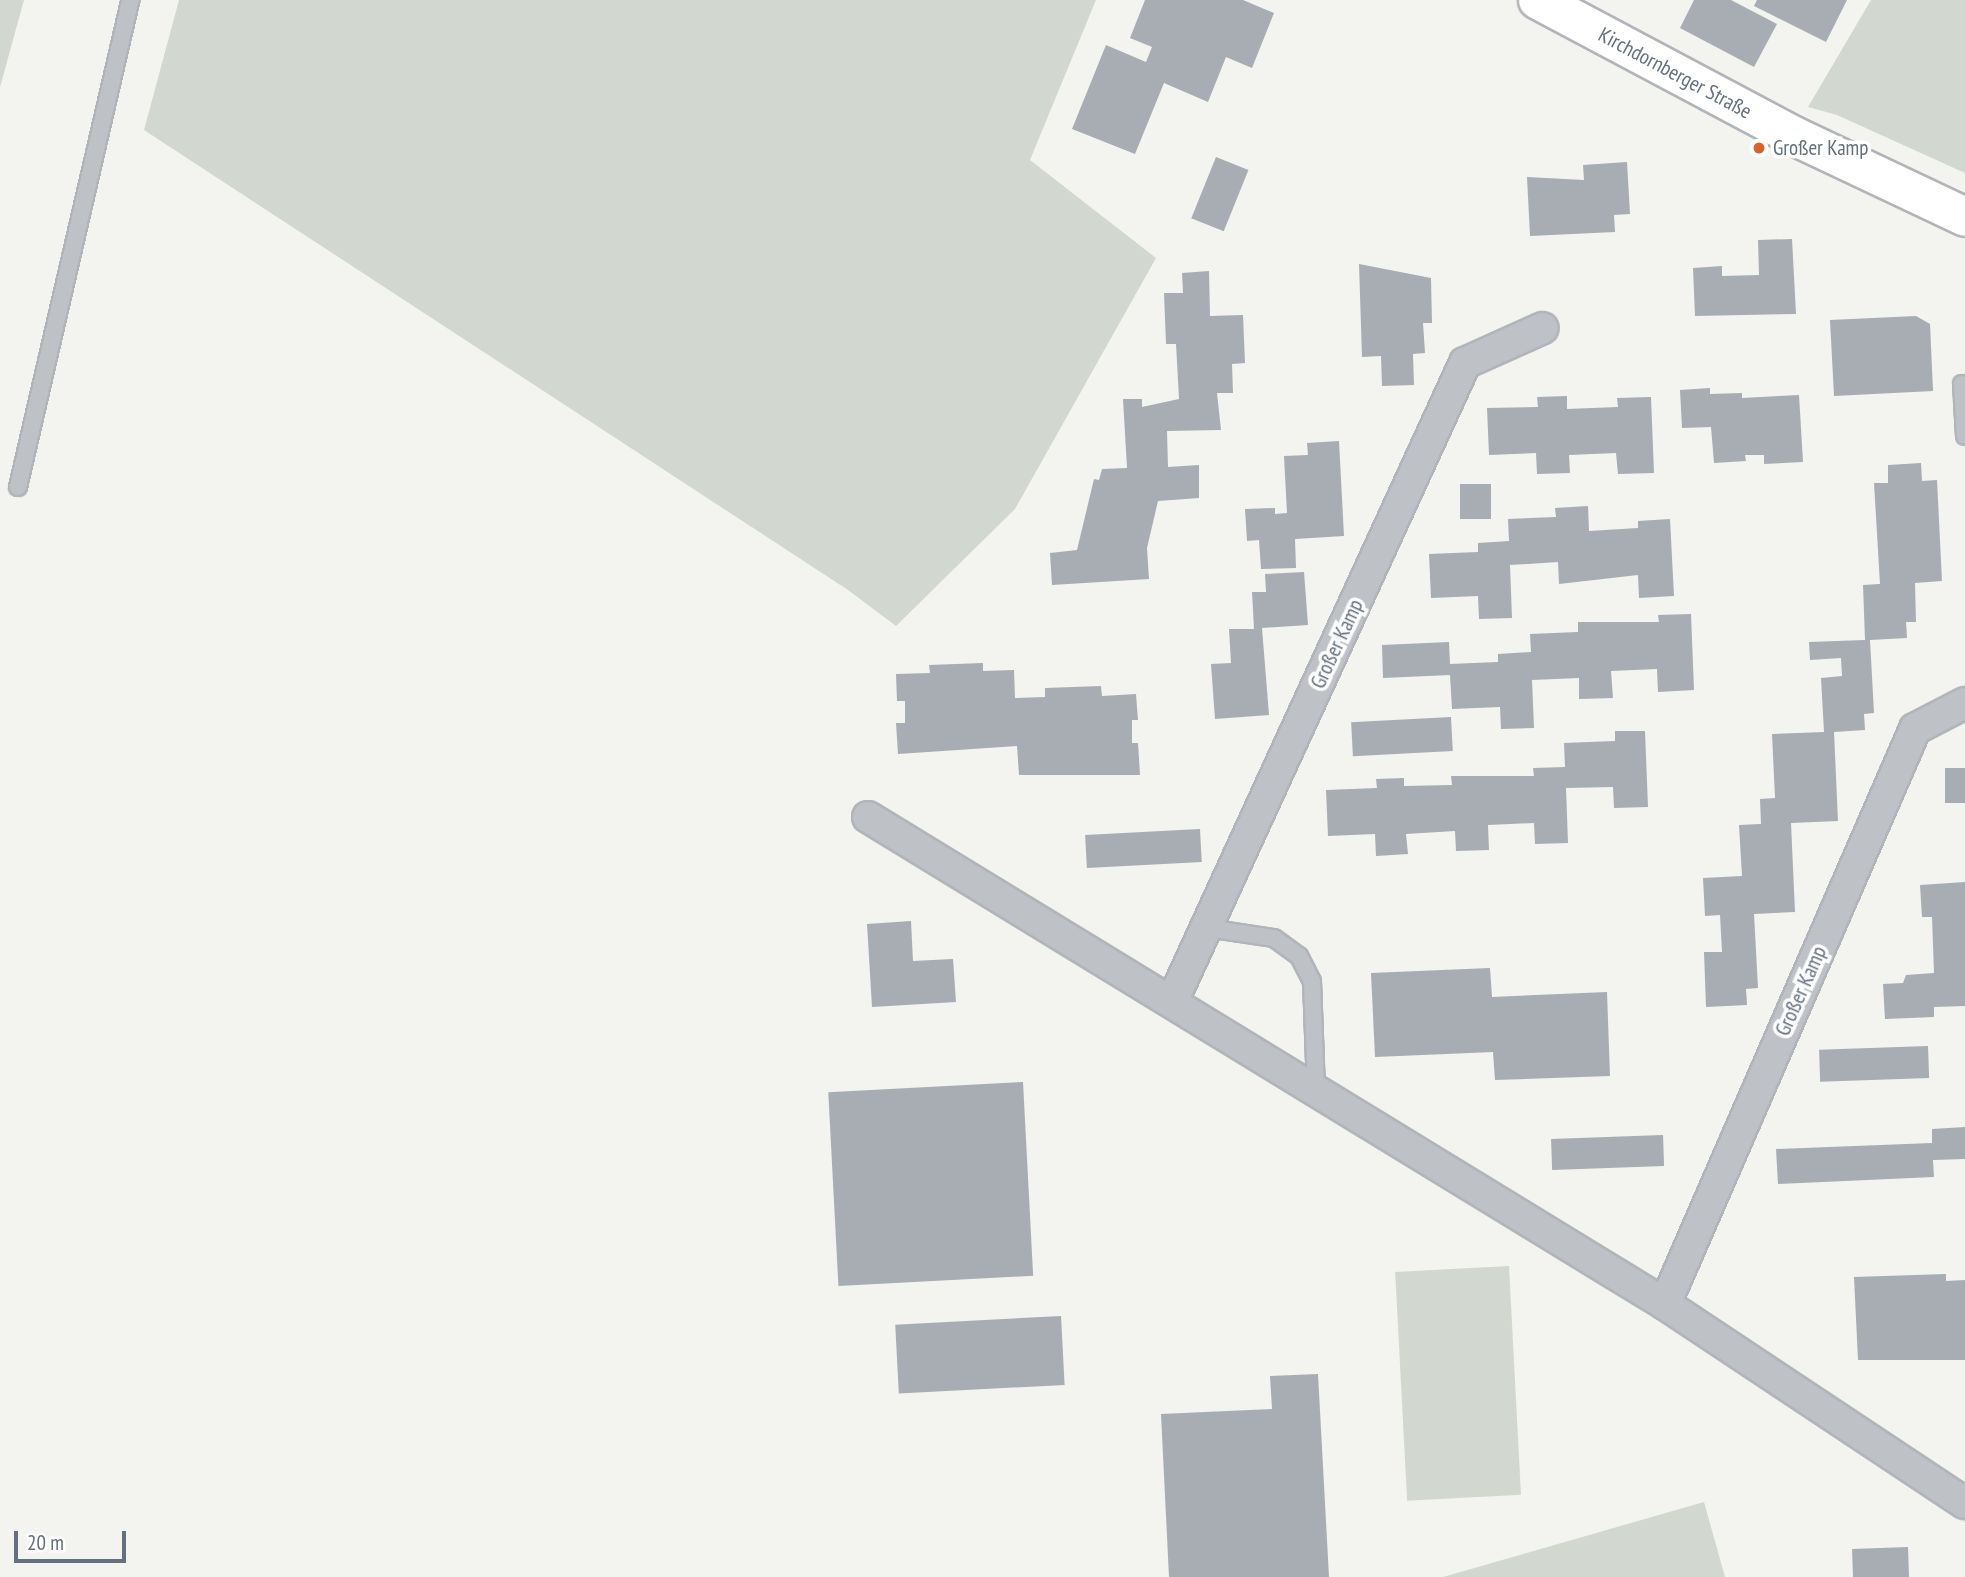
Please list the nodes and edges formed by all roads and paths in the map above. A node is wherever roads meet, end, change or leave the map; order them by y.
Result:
1 (130, 0) edge
2 (1538, 0) edge
3 (1965, 217) edge
4 (1543, 328) dead end
5 (1962, 384) dead end
6 (1965, 436) edge
7 (18, 487) dead end
8 (1965, 703) edge
9 (868, 817) dead end
10 (1208, 928) junction
11 (1172, 1002) junction
12 (1316, 1090) junction
13 (1665, 1304) junction
14 (1965, 1503) edge

1 - 7 lane
2 - 3 street, Kirchdornberger Straße
4 - 10 street, Großer Kamp
5 - 6 lane
8 - 13 street, Großer Kamp
9 - 11 street
10 - 11 street, Großer Kamp
10 - 12 lane
11 - 12 street
12 - 13 street
13 - 14 street

